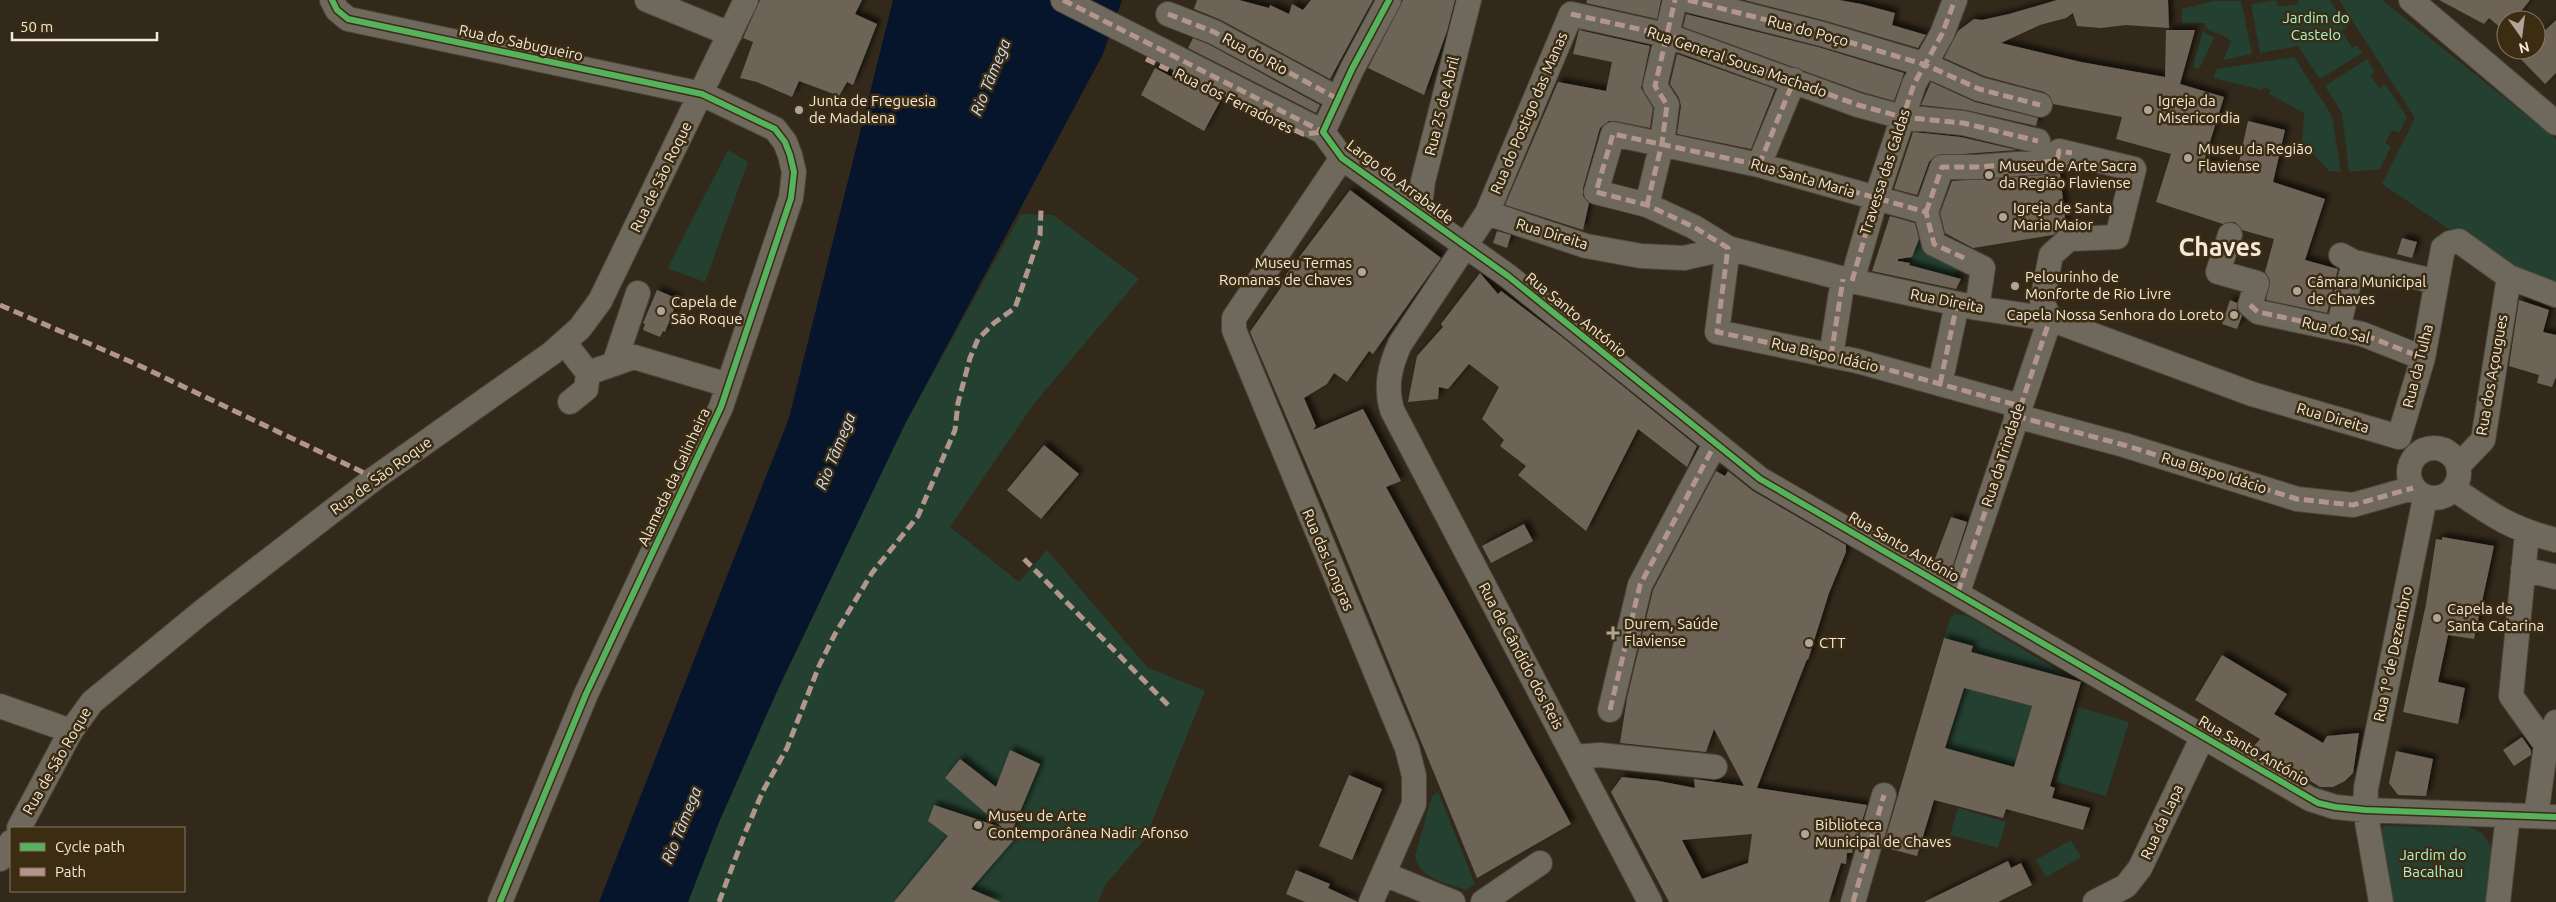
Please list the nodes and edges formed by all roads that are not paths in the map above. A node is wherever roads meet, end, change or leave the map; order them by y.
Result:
1 (647, 0) edge
2 (746, 0) edge
3 (1063, 0) edge
4 (1389, 0) edge
5 (1469, 0) edge
6 (1676, 0) edge
7 (1688, 0) edge
8 (1955, 0) edge
9 (2411, 0) edge
10 (335, 5) edge
11 (1168, 14) dead end
12 (1570, 14) joint
13 (730, 34) junction
14 (1666, 35) junction
15 (1146, 59) dead end
16 (1926, 66) junction
17 (1794, 80) junction
18 (702, 94) junction
19 (1338, 99) junction
20 (2040, 105) dead end
21 (1902, 117) junction
22 (2556, 123) edge
23 (1323, 132) junction
24 (2038, 141) dead end
25 (1662, 143) junction
26 (1342, 158) junction
27 (1759, 165) junction
28 (1876, 198) junction
29 (1647, 205) junction
30 (1926, 212) junction
31 (1419, 213) junction
32 (1487, 213) junction
33 (2230, 235) dead end
34 (1465, 247) junction
35 (1728, 248) junction
36 (2509, 277) junction
37 (1848, 280) junction
38 (2437, 282) junction
39 (638, 293) dead end
40 (2556, 295) edge
41 (1967, 306) junction
42 (1234, 318) joint
43 (2050, 319) junction
44 (2338, 329) junction
45 (564, 342) junction
46 (1831, 356) junction
47 (2422, 358) junction
48 (614, 364) junction
49 (588, 373) junction
50 (1940, 384) junction
51 (728, 385) junction
52 (570, 402) dead end
53 (2018, 411) junction
54 (2399, 437) junction
55 (1715, 444) junction
56 (2414, 458) junction
57 (2458, 466) junction
58 (2454, 489) junction
59 (2419, 493) junction
60 (2527, 533) junction
61 (2556, 540) edge
62 (2523, 569) junction
63 (2556, 578) edge
64 (1958, 592) junction
65 (0, 706) edge
66 (1610, 710) dead end
67 (2556, 722) edge
68 (71, 731) junction
69 (2203, 736) junction
70 (2546, 745) junction
71 (1574, 756) junction
72 (1715, 767) dead end
73 (1884, 795) dead end
74 (2365, 810) junction
75 (2508, 815) junction
76 (2546, 817) edge
77 (20, 827) edge
78 (10, 844) edge
79 (0, 859) edge
80 (1540, 863) dead end
81 (1384, 874) junction
82 (2104, 900) edge
83 (500, 902) edge
84 (1371, 902) edge
85 (1453, 902) edge
86 (1483, 902) edge
87 (1650, 902) edge
88 (1852, 902) edge
89 (2380, 902) edge
90 (2498, 902) edge

1 - 13 street
2 - 13 street, Rua de São Roque
3 - 23 street
4 - 19 street
5 - 31 street, Rua 25 de Abril
6 - 14 street
7 - 16 street, Rua do Poço
8 - 16 street, Travessa das Caldas
9 - 22 street
10 - 18 street, Rua do Sabugueiro
11 - 19 street, Rua do Rio
12 - 14 street, Rua General Sousa Machado
12 - 32 street, Rua do Postigo das Manas
13 - 18 street, Rua de São Roque
14 - 17 street, Rua General Sousa Machado
14 - 25 street
15 - 23 street, Rua dos Ferradores
16 - 20 street, Rua do Poço
16 - 21 street, Travessa das Caldas
17 - 21 street, Rua General Sousa Machado
17 - 27 street
18 - 45 street, Rua de São Roque
18 - 51 street, Alameda da Galinheira
19 - 23 street
21 - 24 street, Rua General Sousa Machado
21 - 28 street, Travessa das Caldas
23 - 26 street, Largo do Arrabalde
25 - 27 street, Rua Santa Maria
25 - 29 street
25 - 29 street, Rua Santa Maria
26 - 31 street, Largo do Arrabalde
26 - 42 street, Largo do Arrabalde
27 - 28 street, Rua Santa Maria
28 - 30 street, Rua Santa Maria
28 - 37 street, Travessa das Caldas
29 - 35 street
30 - 41 street
30 - 43 street
31 - 34 street, Largo do Arrabalde
32 - 34 street
32 - 35 street, Rua Direita
33 - 44 street, Rua do Sal
34 - 55 street, Rua Santo António
34 - 71 street, Rua de Cândido dos Reis
35 - 37 street, Rua Direita
35 - 46 street, Rua Bispo Idácio
36 - 38 street, Rua da Tulha
36 - 40 street
36 - 57 street, Rua dos Açougues
37 - 41 street, Rua Direita
37 - 46 street, Travessa das Caldas
38 - 44 street
38 - 47 street, Rua da Tulha
39 - 48 street
41 - 43 street, Rua Direita
41 - 50 street
42 - 81 street, Rua das Longras
43 - 53 street, Rua da Trindade
43 - 54 street, Rua Direita
44 - 47 street, Rua do Sal
45 - 49 street
45 - 68 street, Rua de São Roque
46 - 50 street, Rua Bispo Idácio
47 - 54 street, Rua da Tulha
48 - 49 street
48 - 51 street
49 - 52 street
50 - 53 street, Rua Bispo Idácio
51 - 83 street, Alameda da Galinheira
53 - 59 street, Rua Bispo Idácio
53 - 64 street, Rua da Trindade
54 - 56 street
55 - 64 street, Rua Santo António
55 - 66 street
56 - 57 street
56 - 59 street
57 - 58 street
58 - 59 street
58 - 60 street
59 - 74 street, Rua 1º de Dezembro
60 - 61 street
60 - 62 street
62 - 63 street
62 - 70 street
64 - 69 street, Rua Santo António
65 - 68 street
67 - 70 street
68 - 77 street, Rua de São Roque
69 - 74 street, Rua Santo António
69 - 82 street, Rua da Lapa
70 - 76 street
71 - 72 street
71 - 87 street, Rua de Cândido dos Reis
73 - 88 street
74 - 75 street, Rua Santo António
74 - 89 street, Rua 1º de Dezembro
75 - 76 street, Rua Santo António
75 - 90 street
78 - 79 street
80 - 86 street
81 - 84 street
81 - 85 street

